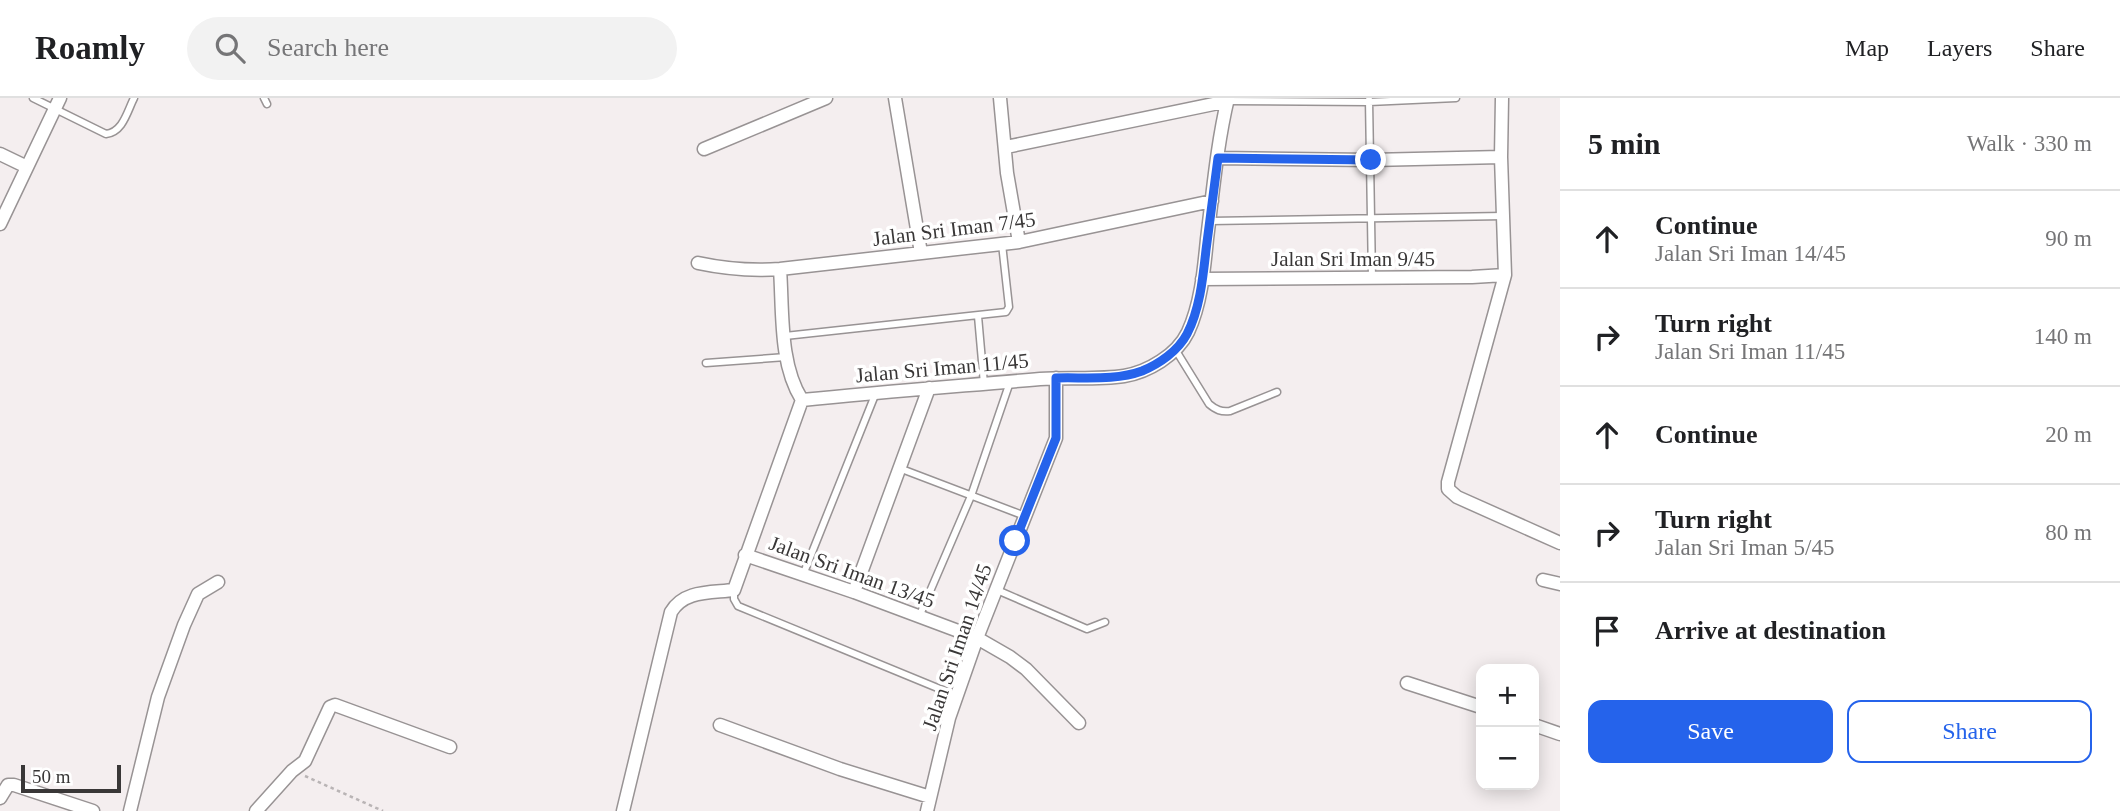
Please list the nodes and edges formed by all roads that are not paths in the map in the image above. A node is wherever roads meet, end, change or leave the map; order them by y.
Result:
1 (33, 98) edge
2 (134, 98) edge
3 (826, 98) edge
4 (895, 98) edge
5 (1000, 98) edge
6 (1455, 98) edge
7 (1502, 98) edge
8 (1228, 99) edge
9 (1369, 100) edge
10 (58, 103) edge
11 (1006, 148) junction
12 (704, 149) dead end
13 (0, 154) edge
14 (1501, 157) junction
15 (1218, 158) junction
16 (1371, 160) junction
17 (27, 167) junction
18 (1212, 201) junction
19 (1504, 216) junction
20 (2, 217) edge
21 (1371, 218) junction
22 (1209, 220) junction
23 (1019, 242) junction
24 (1002, 244) junction
25 (921, 253) junction
26 (698, 263) dead end
27 (780, 269) junction
28 (1505, 275) junction
29 (1372, 278) junction
30 (1202, 279) junction
31 (978, 316) junction
32 (785, 336) junction
33 (1175, 349) junction
34 (786, 357) junction
35 (706, 363) dead end
36 (1056, 378) junction
37 (1010, 382) junction
38 (984, 384) junction
39 (929, 388) junction
40 (1277, 392) dead end
41 (875, 393) junction
42 (802, 400) junction
43 (899, 468) junction
44 (971, 496) junction
45 (1025, 516) junction
46 (1560, 543) edge
47 (745, 555) junction
48 (803, 575) junction
49 (1543, 580) dead end
50 (218, 582) dead end
51 (1560, 584) edge
52 (734, 590) junction
53 (996, 590) junction
54 (854, 592) junction
55 (919, 617) junction
56 (1105, 622) dead end
57 (977, 638) junction
58 (1408, 683) dead end
59 (957, 696) junction
60 (1476, 705) edge
61 (1079, 723) dead end
62 (720, 725) dead end
63 (1539, 727) edge
64 (1560, 734) edge
65 (450, 747) dead end
66 (930, 797) junction
67 (0, 798) edge
68 (258, 810) edge
69 (93, 811) edge
70 (130, 811) edge
71 (623, 811) edge
72 (927, 811) edge

1 - 10 lane
2 - 10 lane
3 - 12 street
4 - 25 street
5 - 11 street
6 - 9 lane
7 - 14 street
8 - 9 lane
8 - 11 street
8 - 15 street, Jalan Sri Iman 11/45
9 - 16 lane
10 - 17 street
11 - 23 street
13 - 17 street
14 - 16 street
14 - 19 street
15 - 16 street
15 - 18 street, Jalan Sri Iman 11/45
16 - 21 lane
17 - 20 street
18 - 22 street, Jalan Sri Iman 11/45
18 - 23 street, Jalan Sri Iman 7/45
19 - 21 lane
19 - 28 street
21 - 22 lane
21 - 29 lane
22 - 30 street, Jalan Sri Iman 11/45
23 - 24 street, Jalan Sri Iman 7/45
24 - 25 street, Jalan Sri Iman 7/45
24 - 31 lane
25 - 27 street, Jalan Sri Iman 7/45
26 - 27 street, Jalan Sri Iman 7/45
27 - 32 street
28 - 29 street, Jalan Sri Iman 9/45
28 - 46 street
29 - 30 street, Jalan Sri Iman 9/45
30 - 33 street, Jalan Sri Iman 11/45
31 - 32 lane
31 - 38 lane
32 - 34 street
33 - 36 street, Jalan Sri Iman 11/45
33 - 40 lane
34 - 35 lane
34 - 42 street
36 - 37 street, Jalan Sri Iman 11/45
36 - 45 street, Jalan Sri Iman 14/45
37 - 38 street, Jalan Sri Iman 11/45
37 - 44 lane
38 - 39 street, Jalan Sri Iman 11/45
39 - 41 street, Jalan Sri Iman 11/45
39 - 43 street
41 - 42 street, Jalan Sri Iman 11/45
41 - 48 lane
42 - 47 street
43 - 44 lane
43 - 54 street
44 - 45 lane
44 - 55 lane
45 - 53 street, Jalan Sri Iman 14/45
47 - 48 street, Jalan Sri Iman 13/45
47 - 52 street
48 - 54 street, Jalan Sri Iman 13/45
49 - 51 street
50 - 70 street
52 - 59 lane
52 - 71 street
53 - 56 lane
53 - 57 street, Jalan Sri Iman 14/45
54 - 55 street, Jalan Sri Iman 13/45
55 - 57 street, Jalan Sri Iman 13/45
57 - 59 street, Jalan Sri Iman 14/45
57 - 61 street, Jalan Sri Iman 13/45
58 - 60 street
59 - 66 street, Jalan Sri Iman 14/45
62 - 66 street
63 - 64 street
65 - 68 street
66 - 72 street, Jalan Sri Iman 14/45
67 - 69 street

